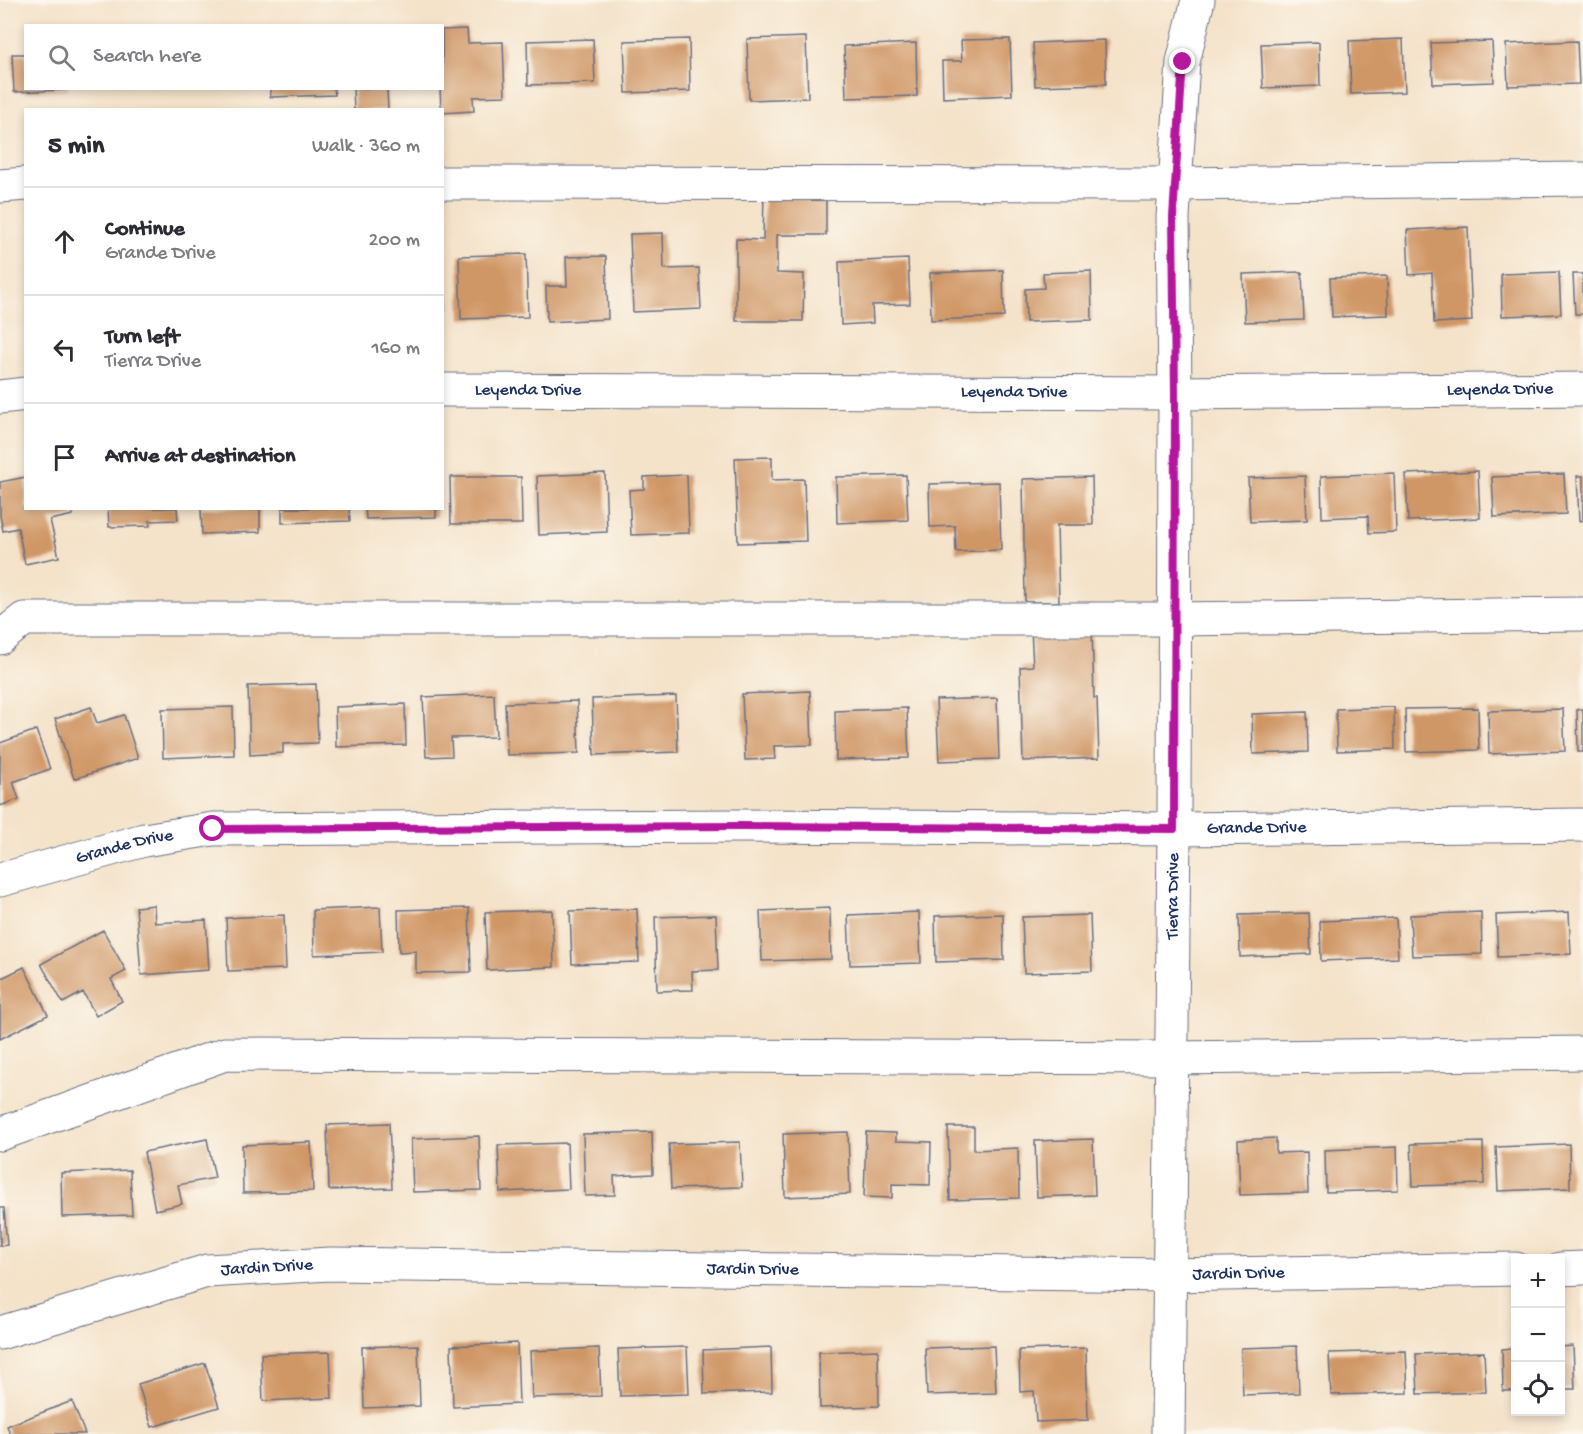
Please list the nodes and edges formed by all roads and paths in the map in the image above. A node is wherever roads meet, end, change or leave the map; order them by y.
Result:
1 (1198, 0) edge
2 (1583, 179) edge
3 (444, 183) edge
4 (24, 184) edge
5 (1175, 184) junction
6 (0, 186) edge
7 (1583, 389) edge
8 (444, 390) edge
9 (1175, 393) junction
10 (24, 394) edge
11 (0, 397) edge
12 (1583, 614) edge
13 (1174, 619) junction
14 (0, 638) edge
15 (1583, 825) edge
16 (1174, 829) junction
17 (0, 879) edge
18 (1583, 1053) edge
19 (1171, 1058) junction
20 (0, 1134) edge
21 (1583, 1268) edge
22 (1511, 1269) edge
23 (1565, 1269) edge
24 (1168, 1275) junction
25 (0, 1333) edge
26 (1168, 1434) edge

1 - 5 street, Tierra Drive
2 - 5 street
3 - 5 street
4 - 6 street
5 - 9 street, Tierra Drive
7 - 9 street, Leyenda Drive
8 - 9 street, Leyenda Drive
9 - 13 street, Tierra Drive
10 - 11 street
12 - 13 street
13 - 14 street
13 - 16 street, Tierra Drive
15 - 16 street, Grande Drive
16 - 17 street, Grande Drive
16 - 19 street, Tierra Drive
18 - 19 street
19 - 20 street
19 - 24 street, Tierra Drive
21 - 23 street
22 - 24 street, Jardin Drive
24 - 25 street, Jardin Drive
24 - 26 street, Tierra Drive

